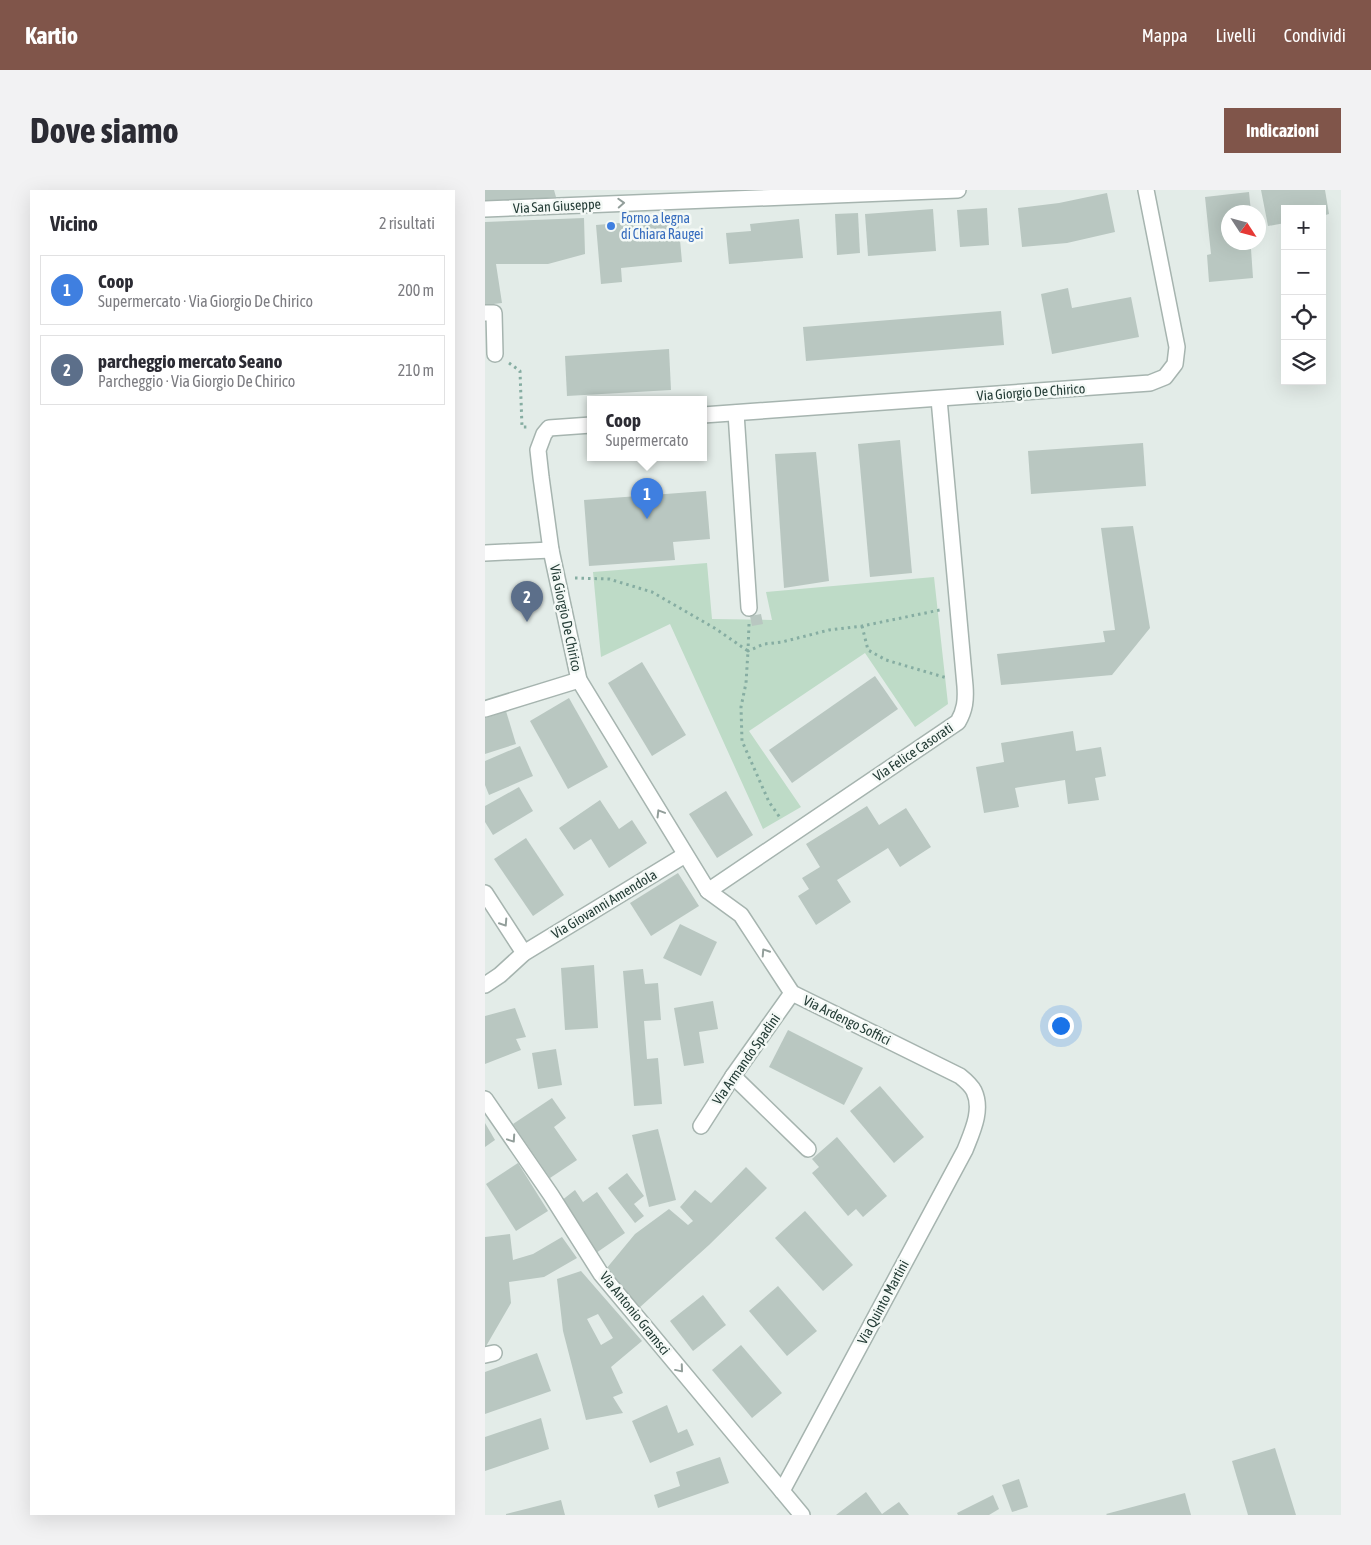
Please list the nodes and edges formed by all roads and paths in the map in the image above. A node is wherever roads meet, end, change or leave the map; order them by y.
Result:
1 (958, 190) edge
2 (1146, 190) edge
3 (644, 196) edge
4 (485, 209) edge
5 (485, 313) edge
6 (495, 354) joint
7 (939, 399) junction
8 (735, 413) junction
9 (707, 415) edge
10 (587, 425) edge
11 (549, 428) junction
12 (551, 550) junction
13 (485, 553) edge
14 (557, 579) junction
15 (958, 607) junction
16 (749, 608) joint
17 (862, 626) junction
18 (748, 651) junction
19 (579, 680) junction
20 (965, 683) junction
21 (485, 709) edge
22 (792, 834) junction
23 (685, 855) junction
24 (708, 891) junction
25 (485, 893) edge
26 (524, 953) junction
27 (485, 986) edge
28 (792, 993) junction
29 (733, 1076) junction
30 (485, 1099) edge
31 (977, 1110) joint
32 (701, 1126) dead end
33 (809, 1149) dead end
34 (782, 1491) junction
35 (802, 1515) edge

1 - 3 street, Via San Giuseppe
2 - 7 street, Via Giorgio De Chirico
4 -> 3 street, Via San Giuseppe
5 - 6 street
6 - 11 path
7 - 8 street, Via Giorgio De Chirico
7 - 15 street, Via Felice Casorati
8 - 9 street, Via Giorgio De Chirico
8 - 16 street
10 - 11 street
11 - 12 street, Via Giorgio De Chirico
12 - 13 street
12 - 14 street, Via Giorgio De Chirico
14 - 18 path
14 - 19 street, Via Giorgio De Chirico
15 - 17 path
15 - 20 street, Via Felice Casorati
16 - 18 path
17 - 18 path
17 - 20 path
18 - 22 path
19 - 21 street
23 -> 19 street, Via Giorgio De Chirico
20 - 22 street, Via Felice Casorati
22 - 24 street, Via Felice Casorati
23 - 24 street
23 - 26 street, Via Giovanni Amendola
28 -> 24 street, Via Ardengo Soffici
25 -> 26 street
26 - 27 street, Via Giovanni Amendola
28 - 29 street, Via Armando Spadini
28 - 31 street, Via Ardengo Soffici
29 - 32 street, Via Armando Spadini
29 - 33 street
30 -> 34 street, Via Antonio Gramsci
31 - 34 street, Via Quinto Martini
34 - 35 street, Via Antonio Gramsci

